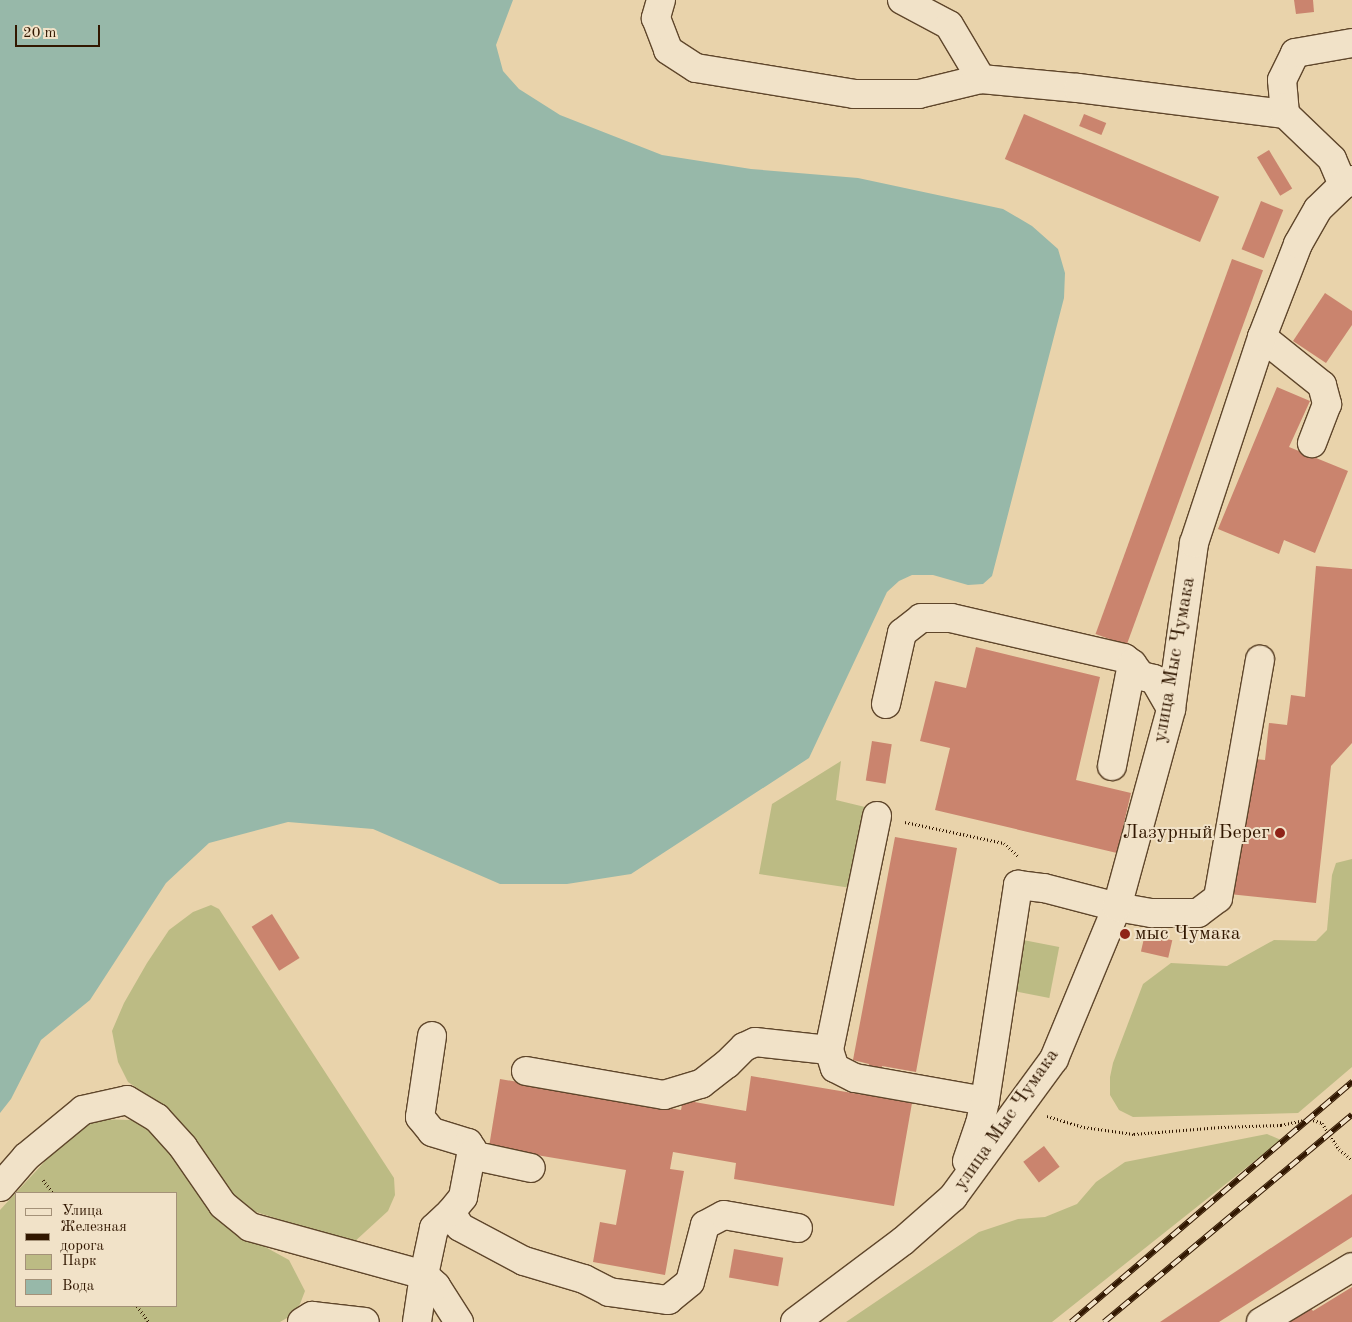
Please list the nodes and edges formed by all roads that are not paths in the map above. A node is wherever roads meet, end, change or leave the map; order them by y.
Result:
1 (661, 0) edge
2 (902, 0) edge
3 (1352, 43) edge
4 (981, 79) junction
5 (1286, 114) junction
6 (1347, 182) edge
7 (1262, 337) junction
8 (1312, 443) dead end
9 (1260, 660) dead end
10 (1132, 664) junction
11 (886, 704) dead end
12 (1171, 709) junction
13 (1112, 766) dead end
14 (877, 816) road end
15 (1117, 907) junction
16 (432, 1036) dead end
17 (829, 1050) junction
18 (526, 1071) dead end
19 (986, 1101) junction
20 (471, 1155) junction
21 (531, 1168) dead end
22 (0, 1187) edge
23 (953, 1197) junction
24 (451, 1212) junction
25 (798, 1228) dead end
26 (1352, 1267) edge
27 (424, 1275) junction
28 (302, 1322) edge
29 (365, 1322) edge
30 (417, 1322) edge
31 (459, 1322) edge
32 (795, 1322) edge
33 (1261, 1322) edge

1 - 4 street
2 - 4 street
3 - 5 street
4 - 5 street
5 - 6 street
6 - 7 street, улица Мыс Чумака
7 - 8 street
7 - 12 street, улица Мыс Чумака
9 - 15 street
10 - 11 street
10 - 12 street
10 - 13 street
12 - 15 street, улица Мыс Чумака
14 - 17 street
15 - 19 street
15 - 23 street, улица Мыс Чумака
16 - 20 street
17 - 18 street
17 - 19 street
19 - 23 street
20 - 21 street
20 - 24 street
22 - 27 street
23 - 32 street, улица Мыс Чумака
24 - 25 street
24 - 27 street
26 - 33 street
27 - 30 street
27 - 31 street
28 - 29 street

